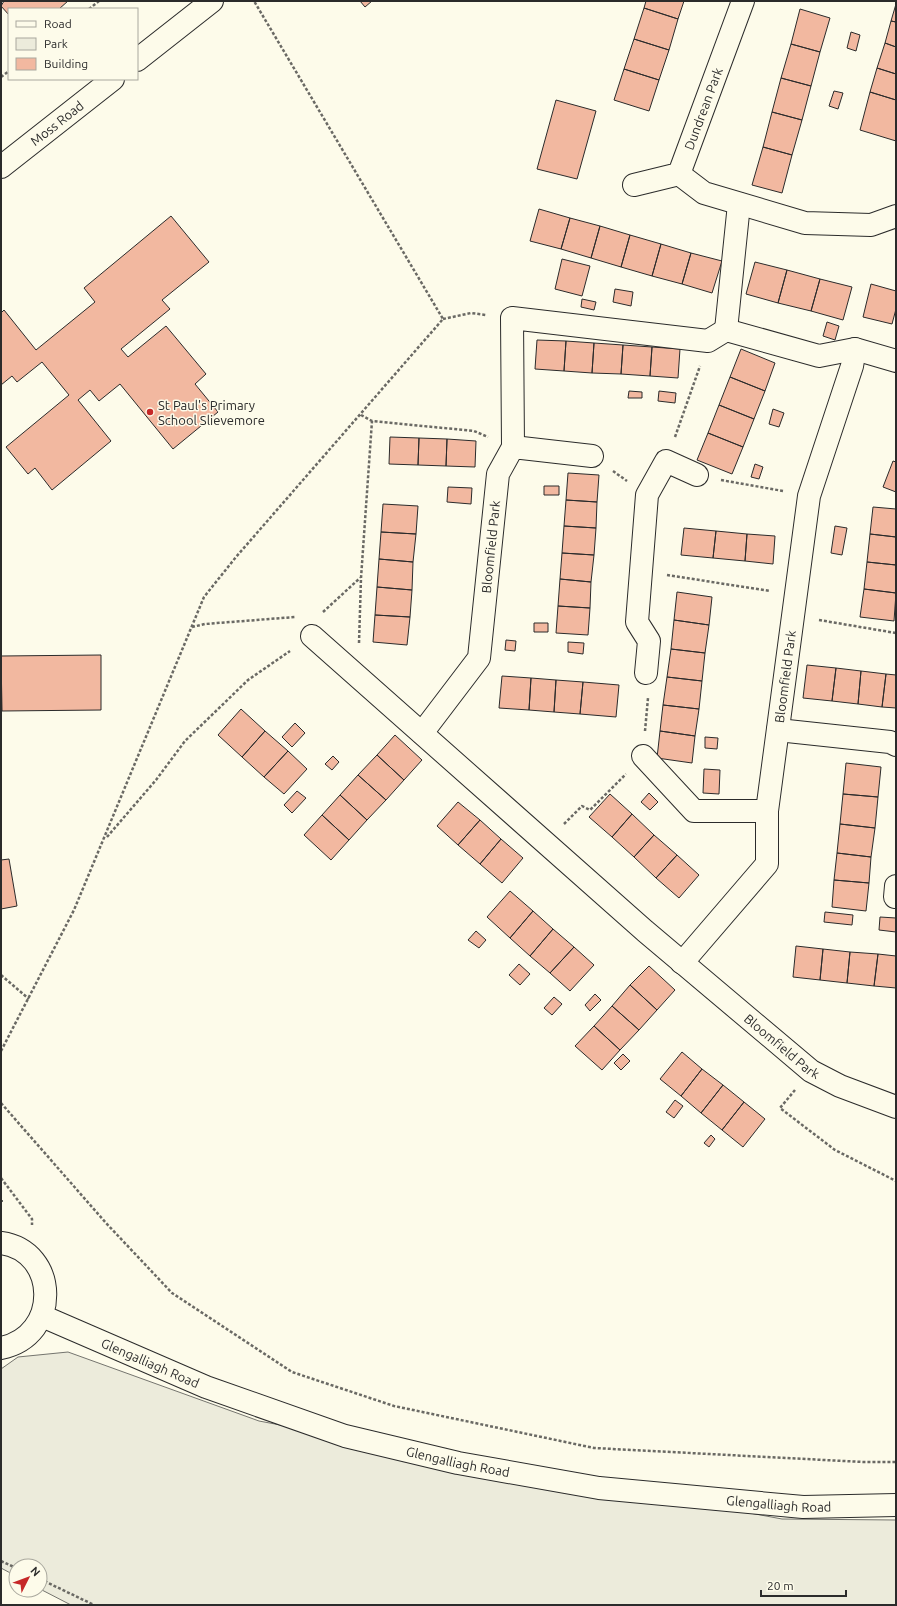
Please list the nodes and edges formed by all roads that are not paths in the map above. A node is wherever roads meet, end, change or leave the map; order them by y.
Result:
1 (212, 1) edge
2 (743, 1) edge
3 (138, 59) edge
4 (112, 80) edge
5 (1, 167) edge
6 (679, 174) junction
7 (634, 185) dead end
8 (739, 204) junction
9 (896, 216) edge
10 (717, 336) junction
11 (854, 358) junction
12 (896, 361) edge
13 (513, 447) junction
14 (592, 456) road end
15 (697, 475) road end
16 (312, 636) road end
17 (646, 673) road end
18 (778, 730) junction
19 (422, 733) junction
20 (896, 745) edge
21 (643, 756) road end
22 (767, 810) junction
23 (682, 963) junction
24 (896, 1108) edge
25 (1, 1243) edge
26 (42, 1316) junction
27 (1, 1348) edge
28 (896, 1505) edge

1 - 3 street
2 - 6 street, Dundrean Park
4 - 5 street, Moss Road
6 - 7 street
6 - 8 street
8 - 9 street
8 - 10 street
10 - 11 street
10 - 13 street
11 - 12 street
11 - 18 street, Bloomfield Park
13 - 14 street
13 - 19 street, Bloomfield Park
15 - 17 street
16 - 19 street, Bloomfield Park
18 - 20 street
18 - 22 street, Bloomfield Park
19 - 23 street, Bloomfield Park
21 - 22 street
22 - 23 street, Bloomfield Park
23 - 24 street, Bloomfield Park
25 - 26 street
26 - 27 street
26 - 28 street, Glengalliagh Road

